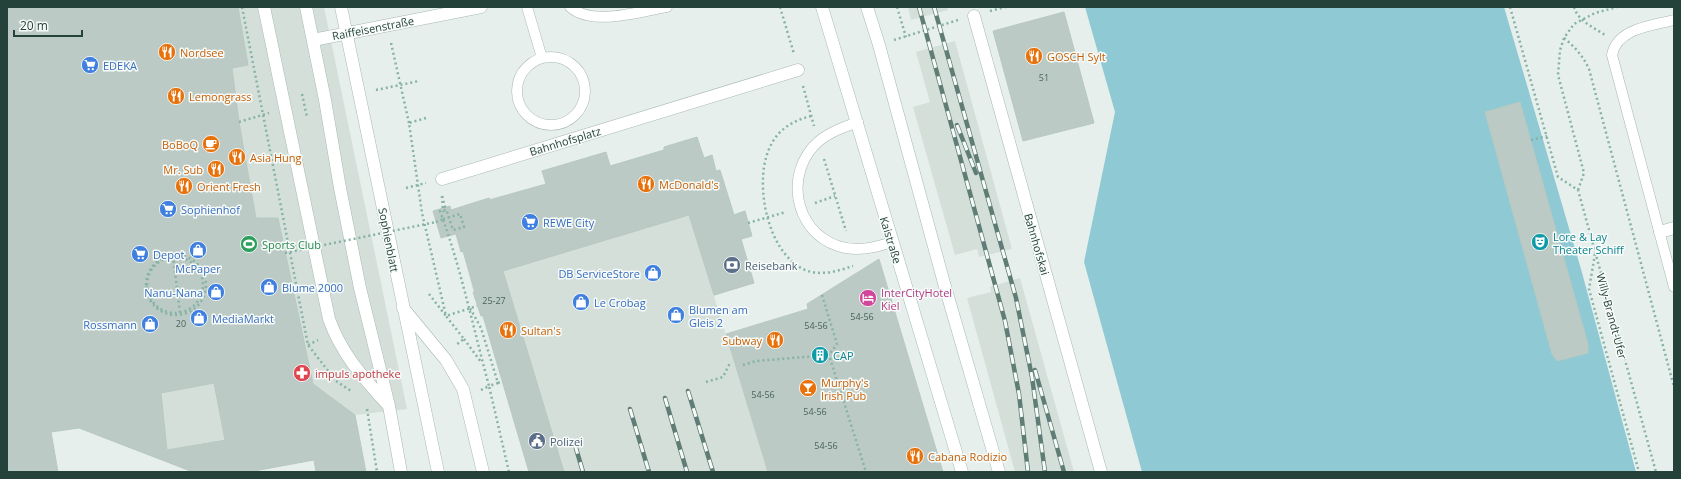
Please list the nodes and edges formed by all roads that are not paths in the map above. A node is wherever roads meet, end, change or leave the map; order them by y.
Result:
1 (264, 7) edge
2 (306, 7) edge
3 (341, 7) edge
4 (481, 7) edge
5 (527, 7) edge
6 (570, 7) edge
7 (667, 7) edge
8 (822, 7) edge
9 (867, 7) edge
10 (974, 16) road end
11 (1674, 20) edge
12 (346, 32) junction
13 (313, 40) junction
14 (542, 58) junction
15 (798, 70) road end
16 (858, 122) junction
17 (437, 180) road end
18 (1674, 228) edge
19 (1660, 232) junction
20 (892, 242) junction
21 (1674, 287) edge
22 (403, 308) junction
23 (389, 406) junction
24 (401, 472) edge
25 (438, 472) edge
26 (483, 472) edge
27 (962, 472) edge
28 (999, 472) edge
29 (1101, 472) edge

1 - 23 street
2 - 13 street
3 - 12 street, Sophienblatt
4 - 12 street, Raiffeisenstraße
5 - 14 lane
6 - 7 lane
8 - 16 street, Kaistraße
9 - 28 street
10 - 29 street, Bahnhofskai
11 - 19 lane
12 - 13 street, Raiffeisenstraße
12 - 22 street, Sophienblatt
13 - 23 street
14 - 14 lane, Bahnhofsplatz
15 - 17 street, Bahnhofsplatz
16 - 20 street, Kaistraße
16 - 20 lane
18 - 19 street
19 - 21 lane
20 - 27 street, Kaistraße
22 - 25 street, Sophienblatt
22 - 26 street
23 - 24 street

